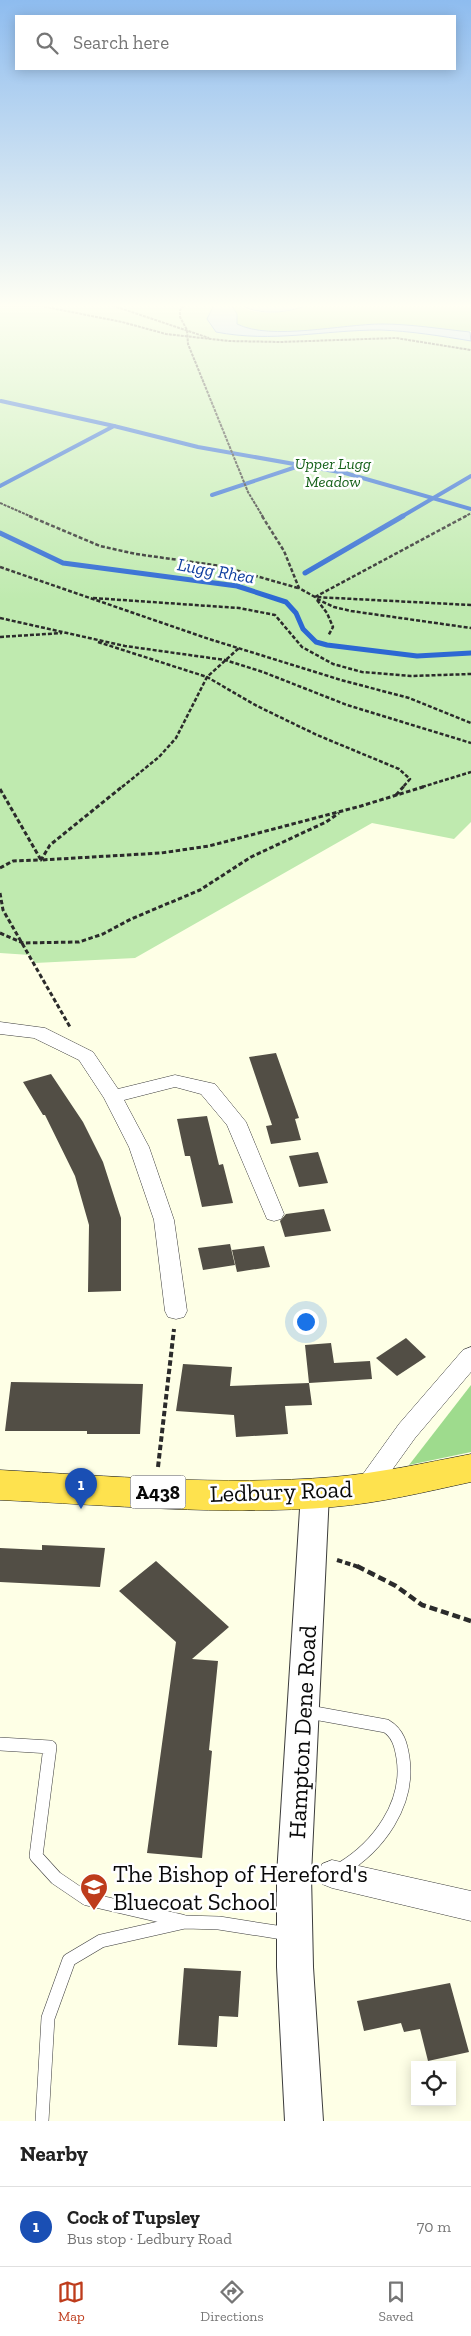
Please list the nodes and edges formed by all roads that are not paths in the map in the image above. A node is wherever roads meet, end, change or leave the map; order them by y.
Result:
1 (0, 1028) edge
2 (113, 1097) junction
3 (274, 1214) dead end
4 (176, 1311) road end
5 (471, 1356) edge
6 (471, 1468) edge
7 (0, 1485) edge
8 (366, 1488) junction
9 (315, 1493) junction
10 (301, 1711) junction
11 (0, 1744) edge
12 (332, 1874) junction
13 (294, 1876) junction
14 (471, 1906) edge
15 (185, 1922) junction
16 (294, 1934) junction
17 (42, 2121) edge
18 (304, 2121) edge

1 - 2 street
2 - 3 street
2 - 4 street
5 - 8 street
6 - 8 highway, Ledbury Road / A438
7 - 9 highway, Ledbury Road / A438
8 - 9 highway, Ledbury Road / A438
9 - 10 street, Hampton Dene Road
10 - 12 lane
10 - 13 street, Hampton Dene Road
11 - 15 lane
12 - 13 lane
12 - 14 street
13 - 16 street, Hampton Dene Road
15 - 16 lane
15 - 17 lane
16 - 18 street, Hampton Dene Road

